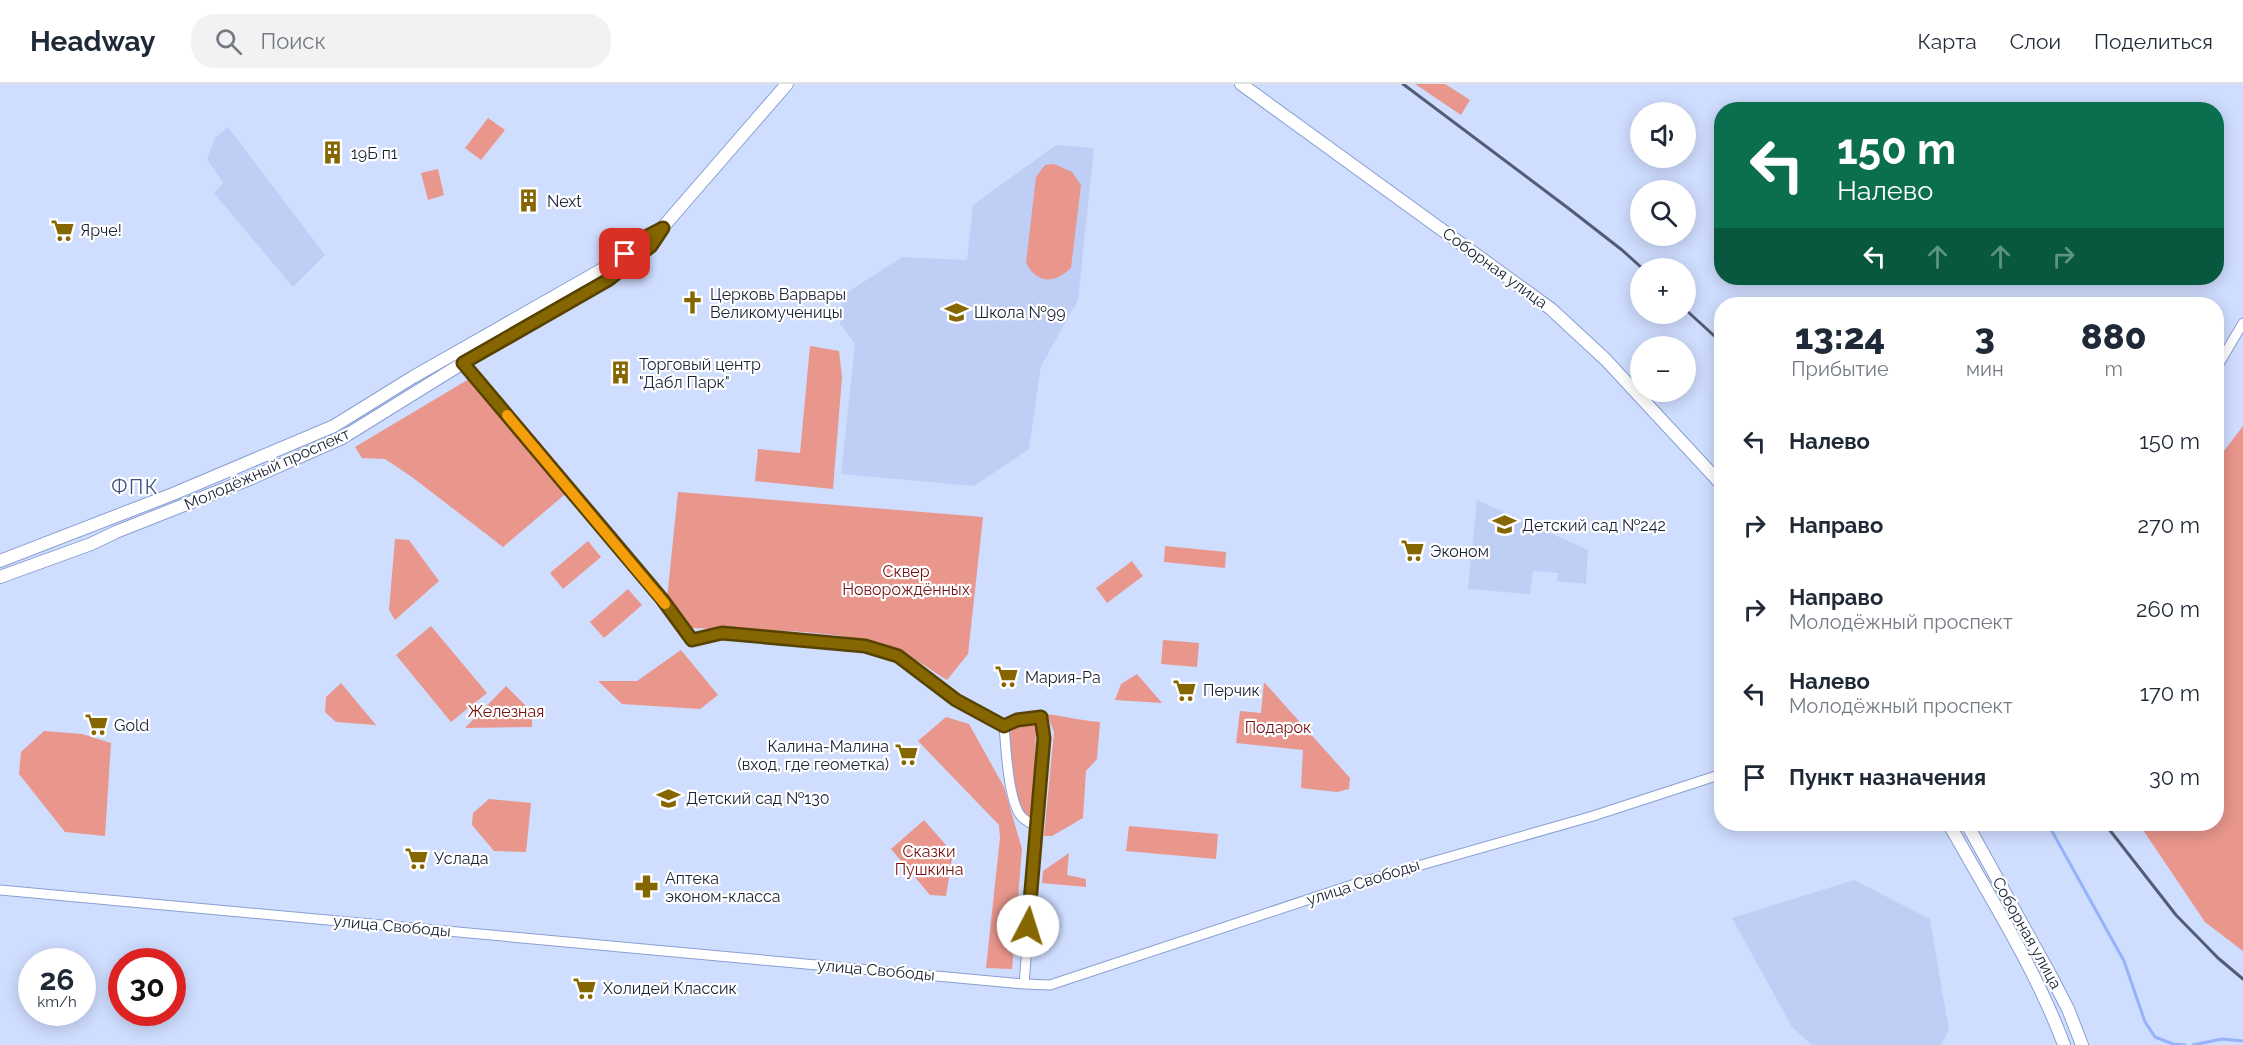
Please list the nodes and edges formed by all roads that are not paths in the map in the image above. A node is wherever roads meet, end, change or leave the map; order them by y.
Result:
1 (787, 84) edge
2 (1240, 84) edge
3 (663, 228) junction
4 (2243, 323) edge
5 (2224, 355) edge
6 (463, 363) junction
7 (1714, 476) edge
8 (0, 561) edge
9 (0, 577) edge
10 (1004, 726) junction
11 (1714, 777) edge
12 (1036, 827) junction
13 (1953, 831) edge
14 (1971, 831) edge
15 (0, 890) edge
16 (1024, 984) junction
17 (2064, 1045) edge
18 (2082, 1045) edge

1 - 3 main road, Молодёжный проспект
2 - 7 main road, Соборная улица
3 - 6 main road, Молодёжный проспект
3 - 8 main road, Молодёжный проспект
4 - 5 street
6 - 9 main road, Молодёжный проспект
6 - 10 street
10 - 12 street
10 - 12 street
11 - 16 street, улица Свободы
12 - 16 street
13 - 17 main road, Соборная улица
14 - 18 main road, Соборная улица
15 - 16 street, улица Свободы

